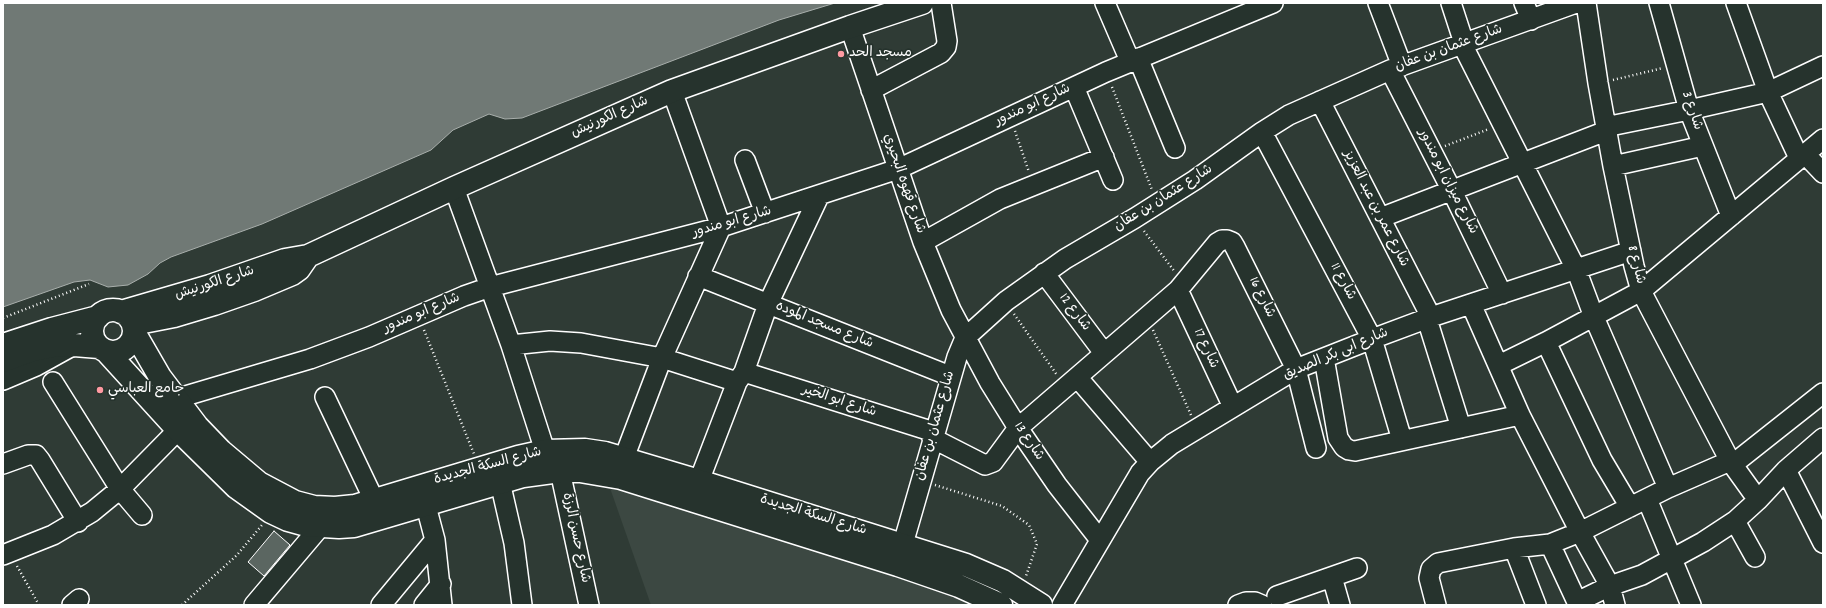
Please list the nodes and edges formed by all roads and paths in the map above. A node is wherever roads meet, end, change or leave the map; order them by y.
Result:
1 (922, 3) edge
2 (941, 3) edge
3 (1106, 3) edge
4 (1274, 3) edge
5 (1378, 3) edge
6 (1451, 3) edge
7 (1576, 3) edge
8 (1586, 3) edge
9 (1659, 3) edge
10 (1736, 3) edge
11 (1528, 11) edge
12 (850, 27) junction
13 (1463, 44) junction
14 (1134, 60) junction
15 (1677, 65) junction
16 (1823, 66) edge
17 (1396, 68) junction
18 (1106, 72) junction
19 (1598, 83) junction
20 (1074, 87) junction
21 (871, 90) junction
22 (672, 91) junction
23 (1768, 92) junction
24 (1320, 100) junction
25 (1689, 110) junction
26 (1010, 117) junction
27 (1502, 124) junction
28 (1606, 129) junction
29 (1262, 132) junction
30 (1823, 138) edge
31 (1703, 146) junction
32 (1175, 148) dead end
33 (1432, 151) junction
34 (1802, 156) junction
35 (1104, 157) junction
36 (746, 160) dead end
37 (1522, 163) junction
38 (1613, 166) junction
39 (898, 169) junction
40 (1823, 173) edge
41 (1114, 180) dead end
42 (1034, 186) junction
43 (454, 188) junction
44 (1452, 191) junction
45 (819, 196) junction
46 (1158, 204) junction
47 (765, 213) junction
48 (1731, 216) junction
49 (1136, 218) junction
50 (1380, 218) junction
51 (721, 227) junction
52 (923, 242) junction
53 (1217, 243) joint
54 (1630, 251) junction
55 (1576, 269) junction
56 (1044, 273) junction
57 (698, 276) junction
58 (89, 284) dead end
59 (1181, 286) junction
60 (490, 287) junction
61 (1641, 291) junction
62 (1502, 294) junction
63 (1006, 301) junction
64 (768, 304) junction
65 (1471, 304) junction
66 (418, 315) junction
67 (1147, 315) junction
68 (98, 317) junction
69 (1594, 317) junction
70 (3, 318) edge
71 (1429, 318) junction
72 (129, 323) junction
73 (965, 338) junction
74 (1372, 339) junction
75 (1546, 342) junction
76 (74, 345) junction
77 (511, 345) junction
78 (3, 346) edge
79 (102, 349) junction
80 (1104, 353) junction
81 (662, 358) junction
82 (1324, 358) junction
83 (3, 361) edge
84 (1499, 365) junction
85 (1296, 369) junction
86 (950, 376) junction
87 (740, 377) junction
88 (3, 380) edge
89 (53, 382) dead end
90 (1072, 382) junction
91 (1823, 392) edge
92 (325, 397) dead end
93 (175, 399) junction
94 (1233, 407) junction
95 (1520, 415) junction
96 (1018, 428) junction
97 (1461, 428) junction
98 (1197, 429) junction
99 (178, 430) junction
100 (933, 435) junction
101 (1823, 438) edge
102 (1402, 440) junction
103 (1316, 448) dead end
104 (545, 452) junction
105 (624, 458) junction
106 (1150, 462) junction
107 (1731, 463) junction
108 (3, 464) edge
109 (480, 467) junction
110 (1786, 470) junction
111 (560, 471) junction
112 (920, 480) junction
113 (699, 481) junction
114 (500, 482) junction
115 (1668, 488) junction
116 (120, 489) junction
117 (374, 500) junction
118 (1758, 500) junction
119 (1638, 503) junction
120 (426, 506) junction
121 (272, 512) junction
122 (142, 514) dead end
123 (1735, 521) junction
124 (78, 522) junction
125 (320, 527) junction
126 (1580, 532) junction
127 (435, 540) junction
128 (1100, 540) junction
129 (1823, 543) edge
130 (903, 544) junction
131 (1550, 544) junction
132 (1514, 548) junction
133 (6, 553) edge
134 (1755, 557) dead end
135 (1670, 558) junction
136 (1357, 568) dead end
137 (1332, 577) junction
138 (441, 584) junction
139 (1610, 586) junction
140 (1020, 591) junction
141 (1270, 601) edge
142 (1577, 604) edge
143 (39, 605) edge
144 (182, 605) edge
145 (254, 605) edge
146 (381, 605) edge
147 (424, 605) edge
148 (442, 605) edge
149 (522, 605) edge
150 (589, 605) edge
151 (1001, 605) edge
152 (1042, 605) edge
153 (1062, 605) edge
154 (1238, 605) edge
155 (1340, 605) edge
156 (1436, 605) edge
157 (1536, 605) edge
158 (1615, 605) edge
159 (1691, 605) edge

1 - 12 main road, شارع الكورنيش
2 - 21 street
3 - 14 street
4 - 14 street, شارع ابو مندور
5 - 17 street, شارع ميزان ابو مندور
6 - 13 street
7 - 11 street, شارع عثمان بن عفان
8 - 19 street, شارع 8
9 - 15 street, شارع 3
10 - 23 street
11 - 13 street, شارع عثمان بن عفان
12 - 21 street, شارع قهوه البحيري
12 - 22 main road, شارع الكورنيش
13 - 17 street, شارع عثمان بن عفان
13 - 27 street
14 - 18 street, شارع ابو مندور
14 - 32 street
15 - 19 path
15 - 25 street, شارع 3
16 - 23 street
17 - 24 street, شارع عثمان بن عفان
17 - 33 street, شارع ميزان ابو مندور
18 - 20 street, شارع ابو مندور
18 - 46 path
19 - 28 street, شارع 8
20 - 26 street, شارع ابو مندور
20 - 35 street
21 - 39 street, شارع قهوه البحيري
22 - 43 main road, شارع الكورنيش
22 - 51 street
23 - 25 street
23 - 34 street
24 - 29 street, شارع عثمان بن عفان
24 - 50 street, شارع عمر بن عبد العزيز
25 - 28 street
25 - 31 street, شارع 3
26 - 39 street, شارع ابو مندور
26 - 42 path
27 - 33 path
27 - 37 street
28 - 37 street
28 - 38 street, شارع 8
29 - 46 street, شارع عثمان بن عفان
29 - 74 street, شارع 11
30 - 34 street
31 - 38 street
31 - 48 street, شارع 3
33 - 44 street, شارع ميزان ابو مندور
34 - 40 street
34 - 48 street
35 - 41 street
35 - 42 street
36 - 47 street
37 - 44 street
37 - 55 street
38 - 54 street, شارع 8
39 - 45 street, شارع ابو مندور
39 - 52 street, شارع قهوه البحيري
42 - 52 street
43 - 60 street
43 - 72 main road, شارع الكورنيش
44 - 50 street
44 - 62 street, شارع ميزان ابو مندور
45 - 47 street, شارع ابو مندور
45 - 64 street
46 - 49 street, شارع عثمان بن عفان
47 - 51 street, شارع ابو مندور
48 - 61 street
49 - 56 street, شارع عثمان بن عفان
49 - 59 path
50 - 71 street, شارع عمر بن عبد العزيز
51 - 57 street
51 - 60 street, شارع ابو مندور
52 - 73 street, شارع قهوه البحيري
53 - 59 street, شارع ابو الخير
53 - 85 street, شارع 16
54 - 55 street, شارع ابى بكر الصديق
54 - 61 street, شارع 8
55 - 62 street, شارع ابى بكر الصديق
55 - 69 street
56 - 63 street, شارع عثمان بن عفان
56 - 80 street, شارع 12
57 - 64 street, شارع مسجد الموده
57 - 81 street
58 - 70 path
59 - 67 street, شارع ابو الخير
59 - 94 street, شارع 17
60 - 66 street, شارع ابو مندور
60 - 77 street
61 - 69 street
61 - 107 street, شارع 8
62 - 65 street, شارع ابى بكر الصديق
63 - 73 street, شارع عثمان بن عفان
63 - 90 path
64 - 86 street, شارع مسجد الموده
64 - 87 street
65 - 71 street, شارع ابى بكر الصديق
65 - 84 street
66 - 93 street, شارع ابو مندور
66 - 109 path
67 - 80 street, شارع ابو الخير
67 - 98 path
68 - 72 main road
68 - 78 main road
68 - 79 main road
69 - 75 street
69 - 115 street
71 - 74 street, شارع ابى بكر الصديق
71 - 97 street, شارع عمر بن عبد العزيز
72 - 79 main road
72 - 93 main road, شارع السكة الجديدة
73 - 86 street, شارع عثمان بن عفان
73 - 96 street, شارع 13
74 - 82 street, شارع ابى بكر الصديق
74 - 102 street, شارع 11
75 - 84 street
75 - 119 street
76 - 79 main road
76 - 83 main road
76 - 88 street
77 - 81 street, شارع ابو الخير
77 - 104 street
79 - 99 main road, شارع السكة الجديدة
80 - 90 street, شارع ابو الخير
81 - 87 street, شارع ابو الخير
81 - 105 street
82 - 85 street, شارع ابى بكر الصديق
82 - 102 street
84 - 95 street
85 - 94 street, شارع ابى بكر الصديق
85 - 103 street
86 - 100 street, شارع عثمان بن عفان
87 - 100 street, شارع ابو الخير
87 - 113 street
89 - 116 street
90 - 96 street, شارع ابو الخير
90 - 106 street
91 - 107 street
92 - 117 street
93 - 117 main road, شارع السكة الجديدة
94 - 98 street, شارع ابى بكر الصديق
95 - 97 street
95 - 126 street
96 - 100 street, شارع ابو الخير
96 - 128 street, شارع 13
97 - 102 street
98 - 106 street, شارع ابى بكر الصديق
99 - 116 street
99 - 121 main road, شارع السكة الجديدة
100 - 112 street, شارع عثمان بن عفان
101 - 110 street
104 - 105 main road, شارع السكة الجديدة
104 - 109 main road, شارع السكة الجديدة
105 - 113 main road, شارع السكة الجديدة
106 - 128 street, شارع ابى بكر الصديق
107 - 115 street
107 - 118 street, شارع 8
108 - 124 street
109 - 117 main road, شارع السكة الجديدة
110 - 118 street
110 - 129 street
111 - 114 main road, شارع السكة الجديدة
111 - 150 street, شارع حسن الرزة
111 - 151 main road, شارع السكة الجديدة
112 - 130 street, شارع عثمان بن عفان
112 - 140 path
113 - 130 main road, شارع السكة الجديدة
114 - 120 main road, شارع السكة الجديدة
114 - 149 street
115 - 119 street
116 - 122 street
116 - 124 street
118 - 123 street
119 - 126 street
119 - 135 street
120 - 125 main road, شارع السكة الجديدة
120 - 127 street
121 - 125 main road, شارع السكة الجديدة
121 - 144 path
123 - 134 street
123 - 135 street
124 - 133 street
125 - 145 street
126 - 131 street
126 - 139 street
127 - 138 street
127 - 146 street
128 - 153 street, شارع ابى بكر الصديق
130 - 140 main road, شارع السكة الجديدة
131 - 132 street
131 - 142 street
132 - 156 street
132 - 157 street
133 - 143 path
135 - 139 street
135 - 159 street
136 - 137 street
137 - 141 street
137 - 155 street
138 - 147 street
138 - 148 street
139 - 142 street
139 - 158 street
140 - 152 main road, شارع السكة الجديدة
141 - 154 street

